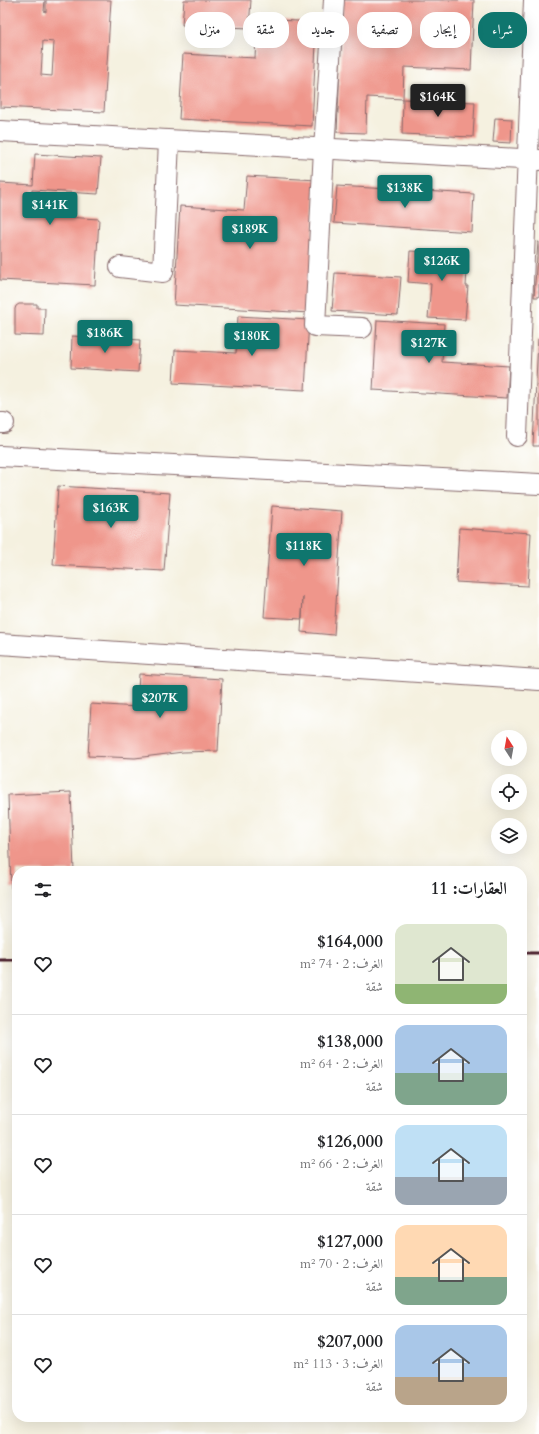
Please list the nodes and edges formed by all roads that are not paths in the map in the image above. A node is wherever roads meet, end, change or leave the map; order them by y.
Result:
1 (334, 0) edge
2 (534, 0) edge
3 (0, 131) edge
4 (169, 141) junction
5 (324, 149) junction
6 (533, 160) edge
7 (120, 267) dead end
8 (362, 328) dead end
9 (517, 436) dead end
10 (0, 456) edge
11 (539, 484) edge
12 (0, 644) edge
13 (539, 680) edge

1 - 5 street
2 - 6 street
3 - 4 street
4 - 5 street
4 - 7 street
5 - 6 street
5 - 8 street
6 - 9 street
10 - 11 street
12 - 13 street

